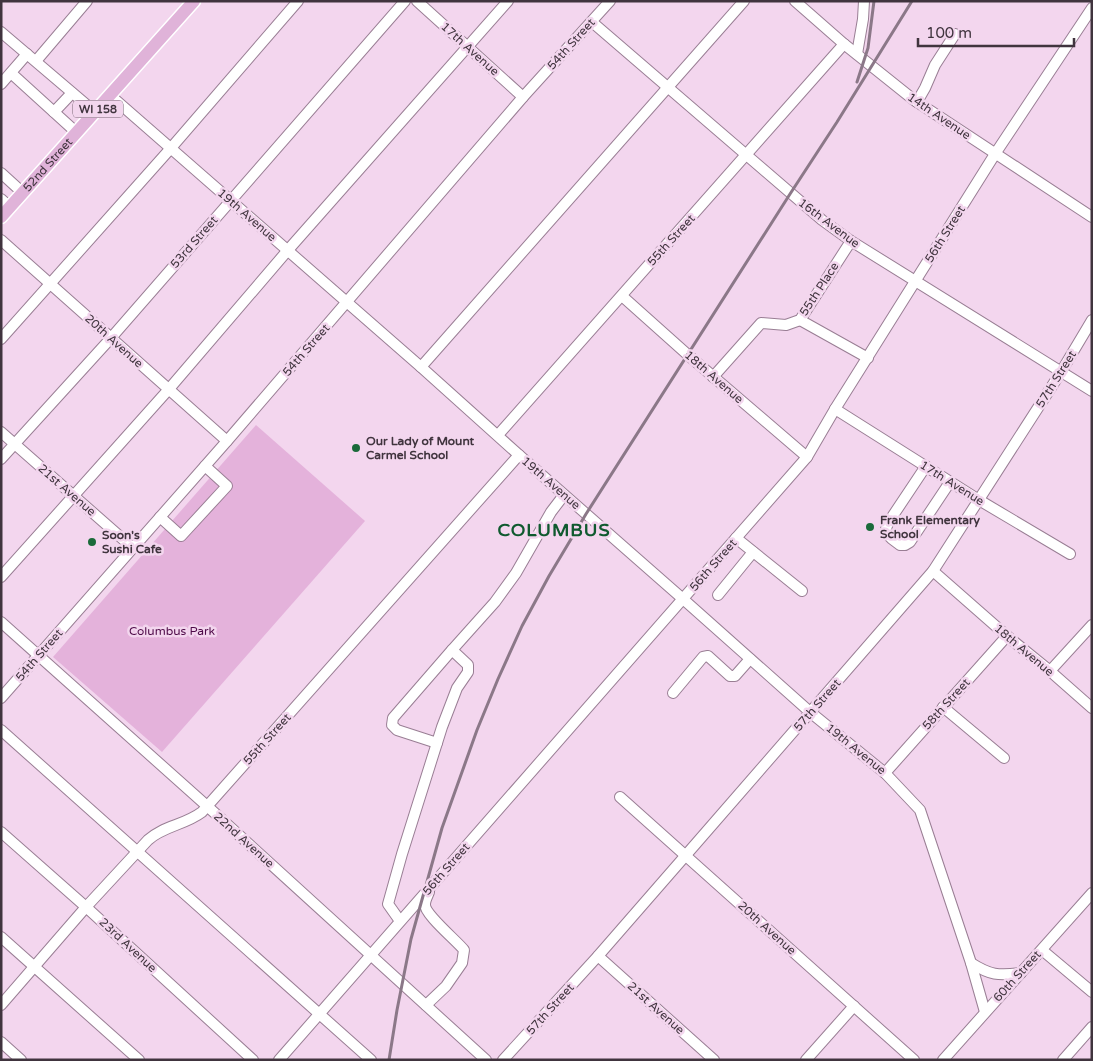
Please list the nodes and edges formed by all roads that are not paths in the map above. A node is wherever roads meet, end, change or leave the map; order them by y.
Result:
1 (298, 1) edge
2 (405, 1) edge
3 (417, 1) edge
4 (508, 1) edge
5 (610, 1) edge
6 (744, 1) edge
7 (796, 1) edge
8 (864, 1) edge
9 (84, 2) edge
10 (194, 2) edge
11 (1092, 8) edge
12 (1092, 13) edge
13 (592, 22) junction
14 (1083, 22) junction
15 (1, 32) edge
16 (955, 34) dead end
17 (844, 44) junction
18 (467, 46) junction
19 (27, 54) junction
20 (857, 54) junction
21 (36, 61) junction
22 (10, 73) junction
23 (1, 84) edge
24 (668, 87) junction
25 (72, 93) junction
26 (111, 96) junction
27 (523, 97) junction
28 (917, 102) junction
29 (54, 112) junction
30 (95, 112) junction
31 (77, 133) junction
32 (171, 148) junction
33 (995, 154) junction
34 (747, 155) junction
35 (1, 173) edge
36 (23, 193) junction
37 (230, 200) junction
38 (6, 203) edge
39 (1, 217) edge
40 (1092, 217) edge
41 (1, 240) edge
42 (851, 241) junction
43 (288, 250) junction
44 (916, 281) junction
45 (50, 284) junction
46 (622, 296) junction
47 (347, 302) junction
48 (800, 320) junction
49 (1092, 320) edge
50 (111, 338) junction
51 (1, 339) edge
52 (868, 358) junction
53 (421, 367) junction
54 (1061, 372) junction
55 (713, 377) junction
56 (169, 390) junction
57 (1092, 391) edge
58 (835, 409) junction
59 (1, 432) edge
60 (498, 435) junction
61 (227, 441) junction
62 (14, 444) junction
63 (519, 456) junction
64 (807, 458) junction
65 (1, 459) edge
66 (205, 466) junction
67 (926, 466) junction
68 (950, 482) junction
69 (564, 495) junction
70 (73, 496) junction
71 (979, 500) junction
72 (160, 517) junction
73 (736, 538) junction
74 (133, 548) junction
75 (753, 552) junction
76 (1070, 554) dead end
77 (933, 571) junction
78 (1, 577) edge
79 (802, 590) dead end
80 (718, 595) dead end
81 (683, 599) junction
82 (1, 622) edge
83 (1092, 625) edge
84 (1007, 636) junction
85 (452, 650) junction
86 (38, 655) junction
87 (750, 659) junction
88 (1050, 671) junction
89 (673, 692) dead end
90 (1, 698) edge
91 (943, 707) junction
92 (1092, 708) edge
93 (810, 712) junction
94 (1, 730) edge
95 (437, 743) junction
96 (1004, 758) dead end
97 (885, 773) junction
98 (620, 797) dead end
99 (207, 806) junction
100 (1, 832) edge
101 (137, 852) junction
102 (686, 855) junction
103 (427, 890) junction
104 (1092, 893) edge
105 (86, 907) junction
106 (400, 922) junction
107 (1, 937) edge
108 (1042, 950) junction
109 (371, 955) junction
110 (598, 956) junction
111 (971, 963) junction
112 (35, 966) junction
113 (1021, 973) junction
114 (1092, 992) edge
115 (1, 1005) edge
116 (426, 1005) junction
117 (854, 1006) junction
118 (985, 1012) junction
119 (319, 1014) junction
120 (1092, 1027) edge
121 (1, 1042) edge
122 (21, 1060) edge
123 (139, 1060) edge
124 (253, 1060) edge
125 (279, 1060) edge
126 (371, 1060) edge
127 (486, 1060) edge
128 (503, 1060) edge
129 (714, 1060) edge
130 (806, 1060) edge
131 (914, 1060) edge
132 (943, 1060) edge
133 (1063, 1060) edge

1 - 32 street
2 - 37 street, 53rd Street
3 - 18 street, 17th Avenue
4 - 18 street
5 - 13 street, 54th Street
6 - 24 street
7 - 17 street, 14th Avenue
8 - 20 street
9 - 21 street
10 - 26 main road, 52nd Street / WI 158
11 - 14 street, 56th Street
12 - 14 street, 56th Street
13 - 24 street, 16th Avenue
13 - 27 street, 54th Street
14 - 33 street, 56th Street
15 - 19 street
16 - 28 street
17 - 20 street, 14th Avenue
17 - 34 street, 55th Street
18 - 27 street, 17th Avenue
18 - 43 street
19 - 21 street
19 - 22 street
20 - 28 street, 14th Avenue
21 - 25 street
22 - 23 street
22 - 29 street
24 - 34 street, 16th Avenue
24 - 53 street
25 - 29 street
25 - 30 street
26 - 30 main road, 52nd Street / WI 158
26 - 32 street, 19th Avenue
27 - 47 street, 54th Street
28 - 33 street, 14th Avenue
29 - 31 street
30 - 31 main road, 52nd Street / WI 158
31 - 36 main road, 52nd Street / WI 158
32 - 37 street, 19th Avenue
32 - 45 street
33 - 40 street, 14th Avenue
33 - 44 street, 56th Street
34 - 42 street, 16th Avenue
34 - 46 street, 55th Street
35 - 36 street
36 - 38 main road, 52nd Street / WI 158
37 - 43 street, 19th Avenue
37 - 50 street, 53rd Street
38 - 39 main road, 52nd Street / WI 158
41 - 45 street, 20th Avenue
42 - 44 street, 16th Avenue
42 - 48 street, 55th Place
43 - 47 street, 19th Avenue
43 - 56 street
44 - 52 street, 56th Street
44 - 54 street, 16th Avenue
45 - 50 street, 20th Avenue
45 - 51 street
46 - 55 street, 18th Avenue
46 - 60 street, 55th Street
47 - 53 street, 19th Avenue
47 - 61 street, 54th Street
48 - 52 street
48 - 55 street, 55th Place
49 - 54 street, 57th Street
50 - 56 street, 20th Avenue
50 - 62 street, 53rd Street
52 - 58 street, 56th Street
53 - 60 street, 19th Avenue
54 - 57 street, 16th Avenue
54 - 71 street, 57th Street
55 - 64 street, 18th Avenue
56 - 61 street, 20th Avenue
56 - 70 street
58 - 64 street, 56th Street
58 - 67 street, 17th Avenue
59 - 62 street, 21st Avenue
60 - 63 street, 19th Avenue
61 - 66 street, 54th Street
62 - 65 street, 53rd Street
62 - 70 street, 21st Avenue
63 - 69 street, 19th Avenue
63 - 99 street, 55th Street
64 - 73 street, 56th Street
66 - 72 street, 54th Street
66 - 72 street
67 - 68 street, 17th Avenue
67 - 68 street
68 - 71 street, 17th Avenue
69 - 81 street, 19th Avenue
69 - 85 street
70 - 74 street, 21st Avenue
70 - 78 street
71 - 76 street, 17th Avenue
71 - 77 street, 57th Street
72 - 74 street, 54th Street
73 - 75 street
73 - 81 street, 56th Street
74 - 86 street, 54th Street
75 - 79 street
75 - 80 street
77 - 84 street, 18th Avenue
77 - 93 street, 57th Street
81 - 87 street, 19th Avenue
81 - 103 street, 56th Street
82 - 86 street, 22nd Avenue
83 - 88 street
84 - 88 street, 18th Avenue
84 - 91 street, 58th Street
85 - 95 street
85 - 95 street
86 - 90 street, 54th Street
86 - 99 street, 22nd Avenue
87 - 89 street
87 - 93 street, 19th Avenue
88 - 92 street, 18th Avenue
91 - 96 street
91 - 97 street, 58th Street
93 - 97 street, 19th Avenue
93 - 102 street, 57th Street
94 - 101 street
95 - 106 street
97 - 111 street, 19th Avenue
98 - 102 street, 20th Avenue
99 - 101 street, 55th Street
99 - 109 street, 22nd Avenue
100 - 105 street, 23rd Avenue
101 - 105 street, 55th Street
101 - 119 street
102 - 110 street, 57th Street
102 - 117 street, 20th Avenue
103 - 106 street, 56th Street
103 - 116 street
104 - 108 street, 60th Street
105 - 112 street, 55th Street
105 - 124 street, 23rd Avenue
106 - 109 street, 56th Street
107 - 112 street
108 - 113 street, 60th Street
108 - 114 street
109 - 116 street, 22nd Avenue
109 - 119 street, 56th Street
110 - 128 street, 57th Street
110 - 129 street, 21st Avenue
111 - 113 street
111 - 118 street, 19th Avenue
112 - 115 street, 55th Street
112 - 123 street
113 - 118 street, 60th Street
116 - 127 street, 22nd Avenue
117 - 130 street
117 - 131 street, 20th Avenue
118 - 132 street, 60th Street
119 - 125 street, 56th Street
119 - 126 street
120 - 133 street
121 - 122 street

